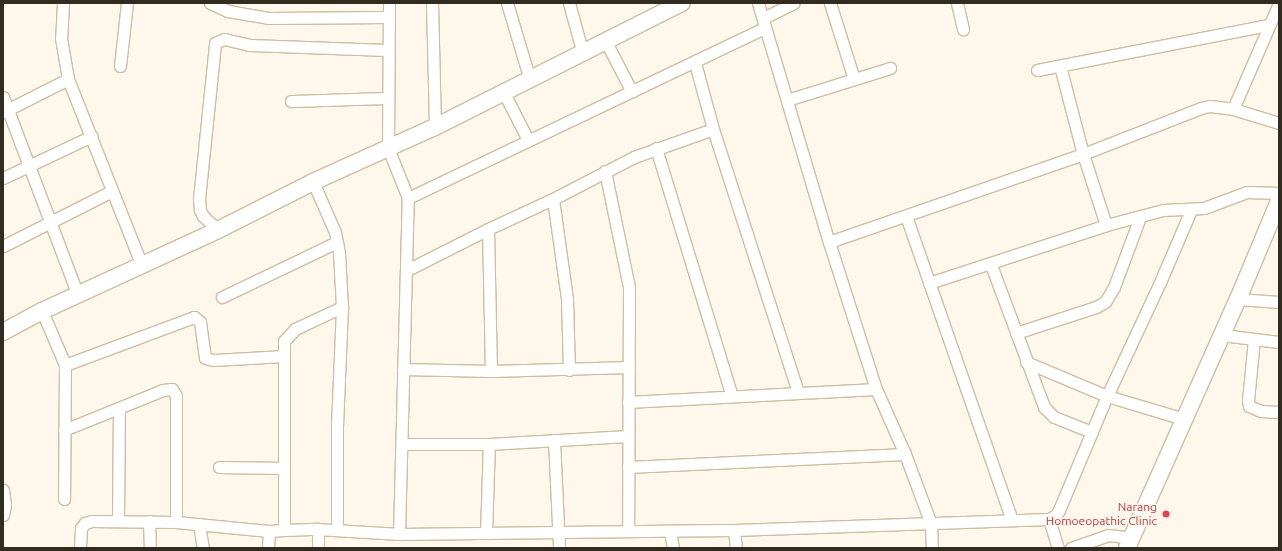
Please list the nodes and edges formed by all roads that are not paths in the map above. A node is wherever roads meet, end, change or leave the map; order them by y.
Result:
1 (64, 3) edge
2 (127, 3) edge
3 (210, 3) edge
4 (388, 3) edge
5 (432, 3) edge
6 (507, 3) edge
7 (569, 3) edge
8 (682, 3) edge
9 (758, 3) edge
10 (794, 3) edge
11 (830, 3) edge
12 (957, 3) edge
13 (1279, 3) edge
14 (388, 17) junction
15 (764, 23) junction
16 (1269, 25) junction
17 (962, 29) dead end
18 (606, 42) junction
19 (388, 50) junction
20 (583, 54) junction
21 (695, 62) junction
22 (120, 66) dead end
23 (1060, 66) junction
24 (890, 68) dead end
25 (1037, 70) dead end
26 (68, 79) junction
27 (854, 79) junction
28 (530, 80) junction
29 (632, 92) junction
30 (504, 93) junction
31 (3, 97) edge
32 (387, 98) junction
33 (787, 100) junction
34 (291, 101) dead end
35 (1233, 109) junction
36 (5, 111) edge
37 (1279, 122) edge
38 (435, 127) junction
39 (713, 129) junction
40 (92, 136) junction
41 (528, 140) junction
42 (388, 148) junction
43 (656, 148) junction
44 (1083, 154) junction
45 (28, 166) junction
46 (606, 171) junction
47 (3, 178) edge
48 (313, 182) junction
49 (112, 191) junction
50 (1279, 193) edge
51 (408, 198) junction
52 (553, 199) junction
53 (1279, 201) edge
54 (1191, 210) junction
55 (906, 216) junction
56 (1140, 217) junction
57 (50, 222) junction
58 (1106, 226) junction
59 (488, 228) junction
60 (218, 230) junction
61 (337, 242) junction
62 (829, 242) junction
63 (3, 246) edge
64 (991, 265) junction
65 (142, 266) junction
66 (407, 270) junction
67 (929, 283) junction
68 (78, 295) junction
69 (222, 297) dead end
70 (1238, 299) junction
71 (1279, 302) edge
72 (342, 306) junction
73 (42, 311) junction
74 (3, 332) edge
75 (1016, 333) junction
76 (1222, 335) junction
77 (1254, 339) junction
78 (1279, 342) edge
79 (284, 356) junction
80 (1026, 362) junction
81 (65, 365) junction
82 (629, 367) junction
83 (403, 369) junction
84 (569, 370) junction
85 (492, 371) junction
86 (876, 389) junction
87 (798, 392) junction
88 (732, 396) junction
89 (1107, 396) junction
90 (628, 402) junction
91 (120, 408) junction
92 (1279, 412) edge
93 (1184, 419) junction
94 (64, 430) junction
95 (1092, 432) junction
96 (628, 436) junction
97 (554, 440) junction
98 (402, 444) junction
99 (489, 444) junction
100 (905, 454) junction
101 (218, 467) dead end
102 (628, 467) junction
103 (284, 468) junction
104 (3, 490) edge
105 (64, 499) dead end
106 (3, 515) edge
107 (1049, 519) junction
108 (118, 520) junction
109 (1012, 520) junction
110 (150, 521) junction
111 (176, 522) junction
112 (199, 524) junction
113 (931, 524) junction
114 (318, 529) junction
115 (284, 530) junction
116 (338, 530) junction
117 (628, 530) junction
118 (670, 530) junction
119 (734, 530) junction
120 (269, 531) junction
121 (559, 532) junction
122 (486, 533) junction
123 (399, 534) junction
124 (1129, 543) edge
125 (80, 548) edge
126 (150, 548) edge
127 (203, 548) edge
128 (268, 548) edge
129 (318, 548) edge
130 (560, 548) edge
131 (673, 548) edge
132 (736, 548) edge
133 (932, 548) edge
134 (1058, 548) edge
135 (1071, 548) edge

1 - 26 street
2 - 22 street
3 - 14 street
4 - 14 street
5 - 38 street
6 - 28 street
7 - 20 street
8 - 18 street
9 - 15 street
10 - 15 street
11 - 27 street
12 - 17 street
13 - 16 street
14 - 19 street
15 - 21 street
15 - 33 street
16 - 23 street
16 - 35 street
18 - 20 street
18 - 29 street
19 - 32 street
19 - 60 street
20 - 28 street
21 - 29 street
21 - 39 street
23 - 25 street
23 - 44 street
24 - 27 street
26 - 36 street
26 - 40 street
27 - 33 street
28 - 30 street
29 - 41 street
30 - 38 street
30 - 41 street
31 - 36 street
32 - 34 street
32 - 42 street
33 - 62 street
35 - 37 street
35 - 44 street
36 - 45 street
38 - 42 street
39 - 43 street
39 - 87 street
40 - 45 street
40 - 49 street
41 - 51 street
42 - 48 street
42 - 51 street
43 - 46 street
43 - 88 street
44 - 55 street
44 - 58 street
45 - 47 street
45 - 57 street
46 - 52 street
46 - 82 street
48 - 60 street
48 - 61 street
49 - 57 street
49 - 65 street
50 - 54 street
51 - 66 street
52 - 59 street
52 - 84 street
53 - 70 street
54 - 56 street
54 - 89 street
55 - 62 street
55 - 67 street
56 - 58 street
56 - 75 street
57 - 63 street
57 - 68 street
58 - 64 street
59 - 66 street
59 - 85 street
60 - 65 street
61 - 69 street
61 - 72 street
62 - 86 street
64 - 67 street
64 - 75 street
65 - 68 street
66 - 83 street
67 - 109 street
68 - 73 street
70 - 71 street
70 - 76 street
72 - 79 street
72 - 116 street
73 - 74 street
73 - 81 street
75 - 80 street
76 - 77 street
76 - 93 street
77 - 78 street
77 - 92 street
79 - 81 street
79 - 103 street
80 - 89 street
80 - 95 street
81 - 94 street
82 - 84 street
82 - 90 street
83 - 85 street
83 - 98 street
84 - 85 street
86 - 87 street
86 - 100 street
87 - 88 street
88 - 90 street
89 - 93 street
89 - 95 street
90 - 96 street
91 - 94 street
91 - 108 street
91 - 111 street
93 - 124 street
94 - 105 street
95 - 107 street
96 - 97 street
96 - 102 street
97 - 99 street
97 - 121 street
98 - 99 street
98 - 123 street
99 - 122 street
100 - 102 street
100 - 113 street
101 - 103 street
102 - 117 street
103 - 115 street
104 - 106 street
107 - 109 street
107 - 134 street
108 - 110 street
108 - 125 street
109 - 113 street
110 - 111 street
110 - 126 street
111 - 112 street
112 - 120 street
112 - 127 street
113 - 119 street
113 - 133 street
114 - 115 street
114 - 116 street
114 - 129 street
115 - 120 street
116 - 123 street
117 - 118 street
117 - 121 street
118 - 119 street
118 - 131 street
119 - 132 street
120 - 128 street
121 - 122 street
121 - 130 street
122 - 123 street
124 - 135 street

